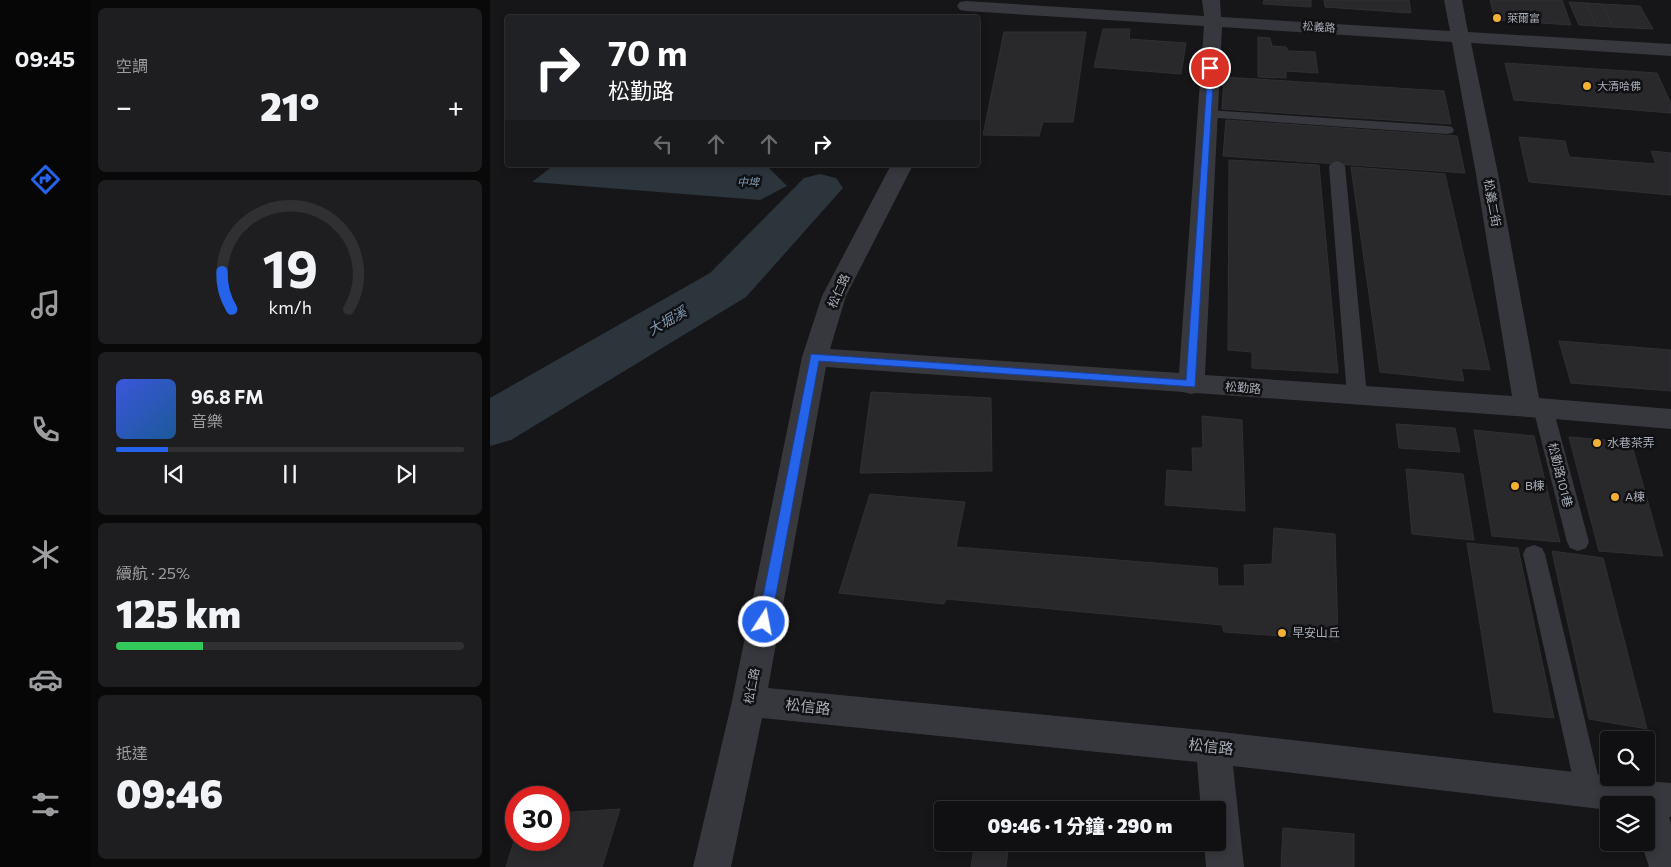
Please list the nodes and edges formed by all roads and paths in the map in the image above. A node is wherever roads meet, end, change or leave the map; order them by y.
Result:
1 (1452, 0) edge
2 (965, 8) edge
3 (1212, 10) edge
4 (1460, 36) junction
5 (1671, 50) edge
6 (1208, 114) junction
7 (1447, 130) dead end
8 (1337, 166) dead end
9 (901, 167) edge
10 (815, 357) junction
11 (1192, 385) junction
12 (1357, 396) junction
13 (1535, 408) junction
14 (1671, 419) edge
15 (1578, 542) dead end
16 (1534, 554) dead end
17 (749, 701) junction
18 (1213, 747) junction
19 (1589, 792) junction
20 (1658, 799) edge
21 (712, 867) edge
22 (1225, 867) edge
23 (1668, 867) edge

1 - 4 street, 松義二街
2 - 3 street, 松義路
3 - 4 street, 松義路
3 - 6 street
4 - 5 street, 松義路
4 - 13 street, 松義二街
6 - 7 lane
6 - 11 street
8 - 12 lane
9 - 10 street, 松仁路
10 - 11 street, 松勤路
10 - 17 street, 松仁路
11 - 12 street, 松勤路
12 - 13 street, 松勤路
13 - 14 street, 松勤路
13 - 15 lane, 松勤路101巷
16 - 19 lane
17 - 18 street, 松信路
17 - 21 street, 松仁路
18 - 19 street, 松信路
18 - 22 street
19 - 20 street, 松信路
20 - 23 street

